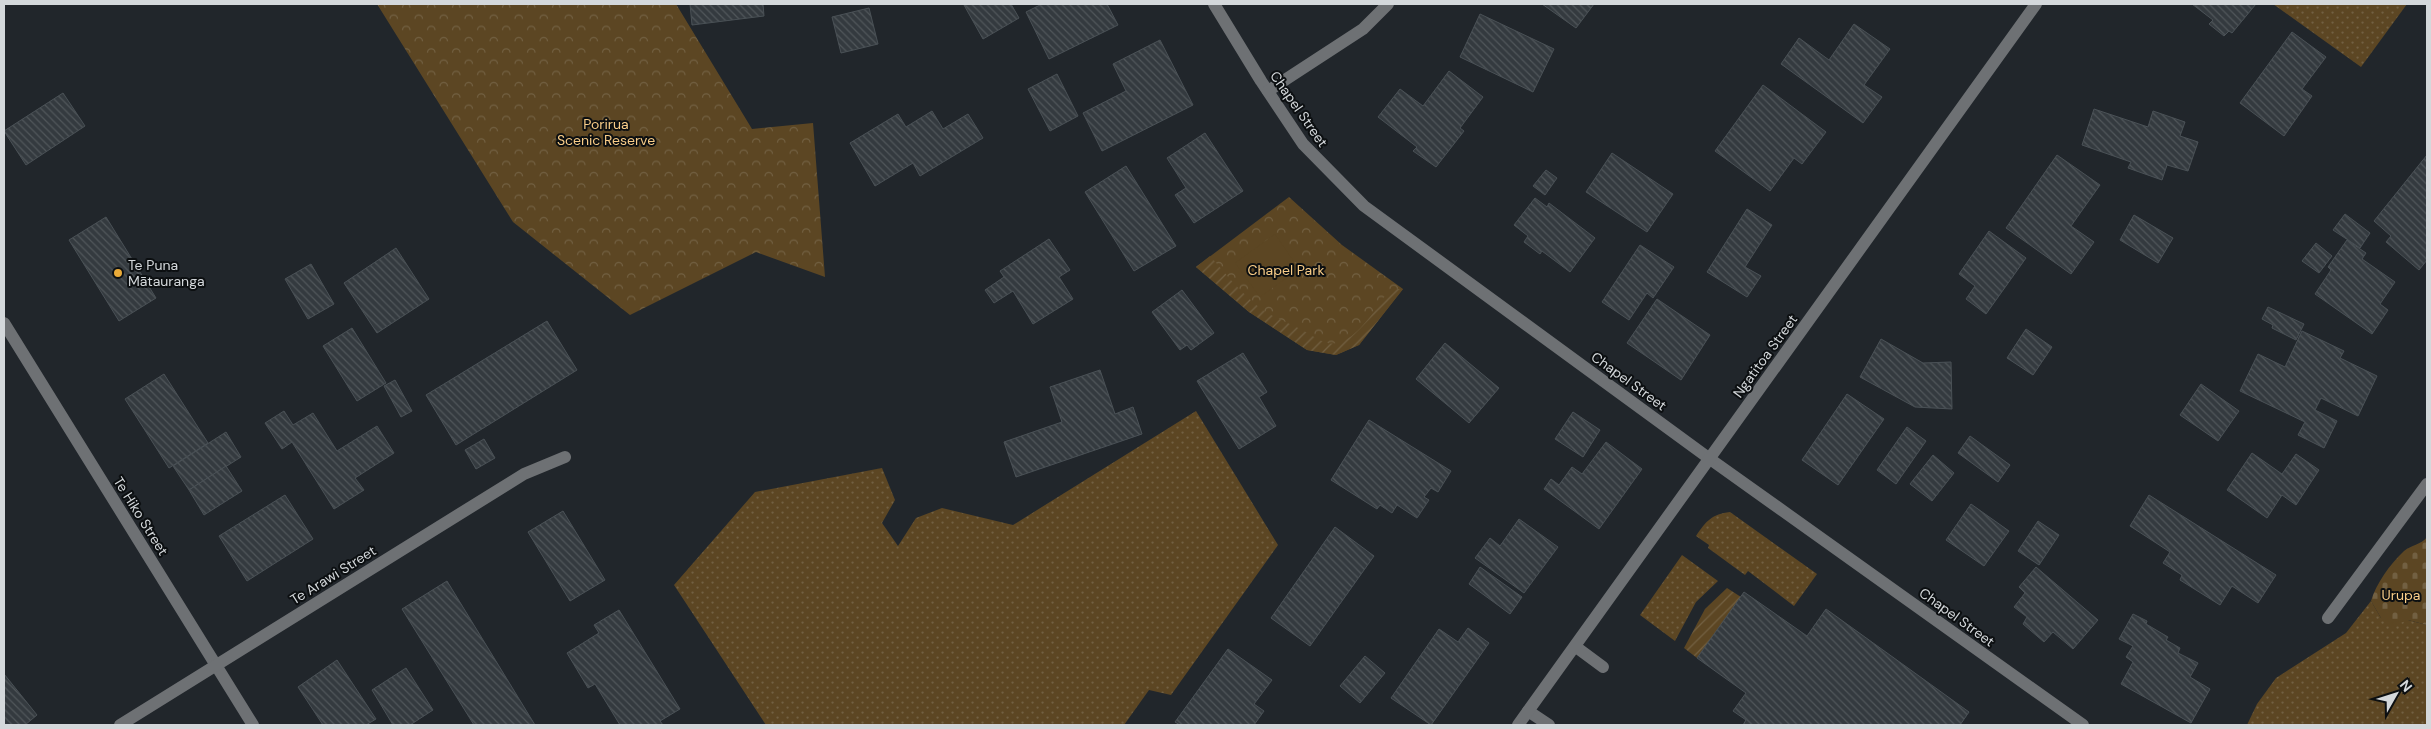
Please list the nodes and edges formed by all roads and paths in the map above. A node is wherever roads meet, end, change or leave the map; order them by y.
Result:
1 (1214, 4) edge
2 (1388, 4) edge
3 (2036, 4) edge
4 (1268, 91) junction
5 (4, 323) edge
6 (565, 457) dead end
7 (1710, 459) junction
8 (2427, 484) edge
9 (2328, 618) dead end
10 (1576, 647) junction
11 (216, 666) junction
12 (1603, 667) dead end
13 (1528, 711) junction
14 (120, 725) edge
15 (253, 725) edge
16 (1518, 725) edge
17 (1549, 725) edge
18 (2083, 725) edge

1 - 4 street, Chapel Street
2 - 4 street
3 - 7 street, Ngatitoa Street
4 - 7 street, Chapel Street
5 - 11 street, Te Hiko Street
6 - 11 street, Te Arawi Street
7 - 10 street, Ngatitoa Street
7 - 18 street, Chapel Street
8 - 9 street
10 - 12 street
10 - 13 street, Ngatitoa Street
11 - 14 street, Te Arawi Street
11 - 15 street, Te Hiko Street
13 - 16 street, Ngatitoa Street
13 - 17 street

